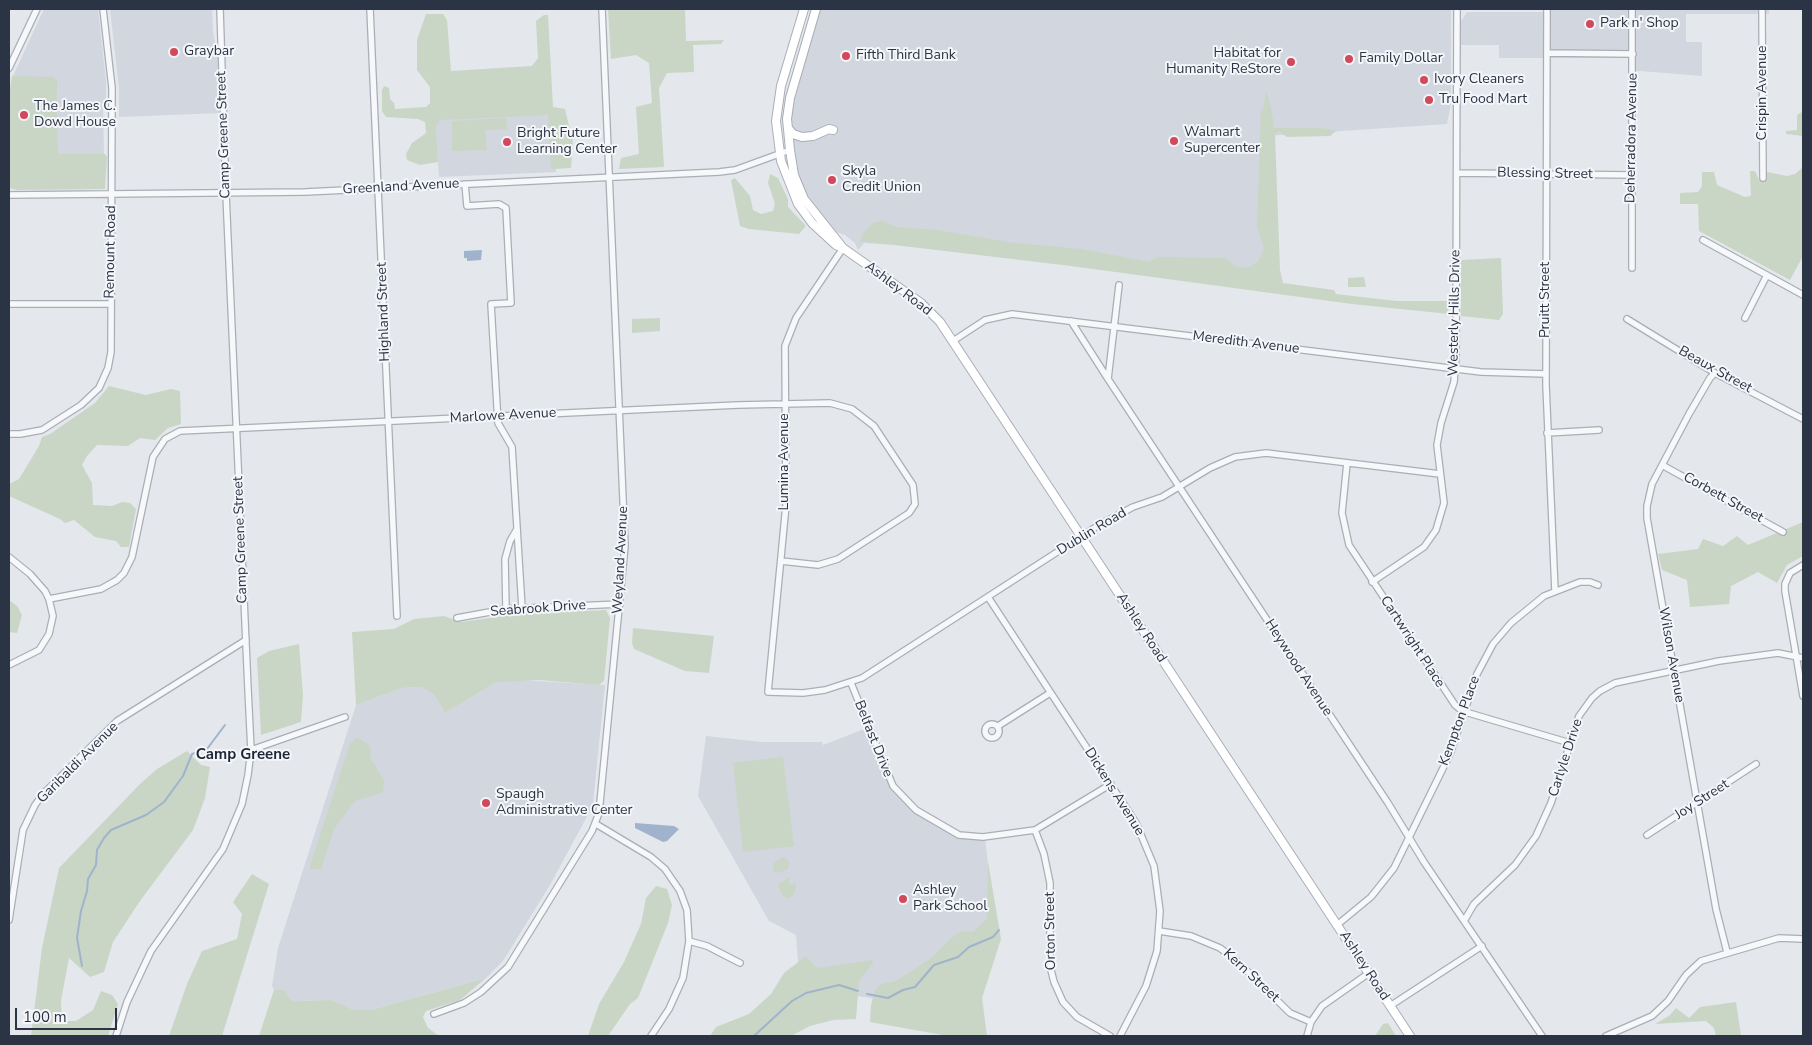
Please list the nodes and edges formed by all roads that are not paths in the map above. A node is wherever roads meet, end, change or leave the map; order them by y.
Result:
1 (37, 9) edge
2 (103, 9) edge
3 (220, 9) edge
4 (370, 9) edge
5 (602, 9) edge
6 (804, 9) edge
7 (816, 9) edge
8 (1457, 9) edge
9 (1547, 9) edge
10 (1632, 9) edge
11 (1762, 9) edge
12 (1547, 53) junction
13 (1633, 54) junction
14 (9, 68) edge
15 (788, 124) junction
16 (833, 130) dead end
17 (790, 150) junction
18 (779, 154) junction
19 (1457, 173) junction
20 (1546, 174) junction
21 (1632, 175) junction
22 (610, 177) junction
23 (1763, 178) dead end
24 (465, 184) junction
25 (378, 189) junction
26 (226, 194) junction
27 (9, 195) edge
28 (112, 195) junction
29 (1702, 240) dead end
30 (843, 248) junction
31 (1632, 268) dead end
32 (1767, 275) junction
33 (1119, 285) dead end
34 (1803, 295) edge
35 (9, 304) edge
36 (110, 304) junction
37 (1745, 318) dead end
38 (1627, 319) dead end
39 (1071, 321) junction
40 (1114, 326) junction
41 (953, 341) junction
42 (1456, 369) junction
43 (1715, 373) junction
44 (1546, 374) junction
45 (1108, 379) junction
46 (784, 404) junction
47 (620, 410) junction
48 (497, 416) junction
49 (1803, 419) edge
50 (388, 421) junction
51 (237, 428) junction
52 (1599, 430) dead end
53 (1547, 433) junction
54 (9, 434) edge
55 (1347, 463) junction
56 (1662, 465) junction
57 (1440, 474) junction
58 (1180, 488) junction
59 (517, 528) junction
60 (1783, 532) dead end
61 (1081, 536) junction
62 (9, 557) edge
63 (781, 562) junction
64 (1803, 565) edge
65 (1372, 582) junction
66 (1598, 585) dead end
67 (1555, 591) junction
68 (988, 597) junction
69 (49, 599) junction
70 (620, 604) junction
71 (522, 608) junction
72 (506, 609) junction
73 (397, 616) dead end
74 (457, 618) dead end
75 (246, 640) junction
76 (1796, 656) junction
77 (1803, 658) edge
78 (9, 665) edge
79 (1674, 670) junction
80 (851, 683) junction
81 (768, 692) joint
82 (1050, 693) junction
83 (1803, 696) edge
84 (1465, 711) junction
85 (345, 717) dead end
86 (998, 726) dead end
87 (1570, 743) junction
88 (251, 750) junction
89 (1756, 764) dead end
90 (1111, 784) junction
91 (1697, 803) junction
92 (596, 824) junction
93 (1035, 830) junction
94 (1647, 835) dead end
95 (1409, 837) junction
96 (9, 920) edge
97 (1464, 921) junction
98 (1337, 925) junction
99 (1159, 931) junction
100 (1803, 939) edge
101 (689, 941) junction
102 (1482, 946) junction
103 (1727, 952) junction
104 (740, 963) dead end
105 (1369, 973) junction
106 (1390, 1006) junction
107 (434, 1014) dead end
108 (1311, 1022) junction
109 (116, 1036) edge
110 (651, 1036) edge
111 (1110, 1036) edge
112 (1120, 1036) edge
113 (1307, 1036) edge
114 (1410, 1036) edge
115 (1542, 1036) edge
116 (1606, 1036) edge

1 - 14 street
2 - 28 street, Remount Road
3 - 26 street, Camp Greene Street
4 - 25 street, Highland Street
5 - 22 street, Weyland Avenue
6 - 18 street, Ashley Road
7 - 15 street, Ashley Road
8 - 19 street, Westerly Hills Drive
9 - 12 street, Pruitt Street
10 - 13 street, Deherradora Avenue
11 - 23 street, Crispin Avenue
12 - 13 street
12 - 20 street, Pruitt Street
13 - 21 street, Deherradora Avenue
15 - 16 street
15 - 17 street, Ashley Road
17 - 18 street, Greenland Avenue
17 - 30 street, Ashley Road
18 - 22 street, Greenland Avenue
18 - 30 street, Ashley Road
19 - 20 street, Blessing Street
19 - 42 street, Westerly Hills Drive
20 - 21 street, Blessing Street
20 - 44 street, Pruitt Street
21 - 31 street, Deherradora Avenue
22 - 24 street, Greenland Avenue
22 - 47 street, Weyland Avenue
24 - 25 street, Greenland Avenue
24 - 48 street
25 - 26 street, Greenland Avenue
25 - 50 street, Highland Street
26 - 28 street, Greenland Avenue
26 - 51 street, Camp Greene Street
27 - 28 street, Greenland Avenue
28 - 36 street, Remount Road
29 - 32 street
30 - 41 street, Ashley Road
30 - 46 street, Lumina Avenue
32 - 34 street
32 - 37 street
33 - 40 street
35 - 36 street
36 - 54 street, Remount Road
38 - 43 street, Beaux Street
39 - 40 street, Meredith Avenue
39 - 41 street, Meredith Avenue
39 - 45 street, Heywood Avenue
40 - 42 street, Meredith Avenue
40 - 45 street
41 - 61 street, Ashley Road
42 - 44 street, Meredith Avenue
42 - 57 street, Westerly Hills Drive
43 - 49 street, Beaux Street
43 - 56 street, Wilson Avenue
44 - 53 street, Pruitt Street
45 - 58 street, Heywood Avenue
46 - 47 street, Marlowe Avenue
46 - 63 street, Lumina Avenue
46 - 63 street, Marlowe Avenue
47 - 48 street, Marlowe Avenue
47 - 70 street, Weyland Avenue
48 - 50 street, Marlowe Avenue
48 - 59 street
50 - 51 street, Marlowe Avenue
50 - 73 street, Highland Street
51 - 69 street, Marlowe Avenue
51 - 75 street, Camp Greene Street
52 - 53 street
53 - 67 street, Pruitt Street
55 - 57 street, Dublin Road
55 - 58 street, Dublin Road
55 - 65 street, Cartwright Place
56 - 60 street, Corbett Street
56 - 79 street, Wilson Avenue
57 - 65 street, Westerly Hills Drive
58 - 61 street, Dublin Road
58 - 95 street, Heywood Avenue
59 - 71 street
59 - 72 street
61 - 68 street, Dublin Road
61 - 98 street, Ashley Road
62 - 69 street
63 - 81 street, Lumina Avenue
64 - 76 street
65 - 84 street, Cartwright Place
66 - 67 street, Kempton Place
67 - 84 street, Kempton Place
68 - 80 street, Dublin Road
68 - 82 street, Dickens Avenue
69 - 78 street
70 - 71 street, Seabrook Drive
70 - 92 street, Weyland Avenue
71 - 72 street, Seabrook Drive
72 - 74 street, Seabrook Drive
75 - 88 street, Camp Greene Street
75 - 96 street, Garibaldi Avenue
76 - 77 street, Carlyle Drive
76 - 79 street, Carlyle Drive
76 - 83 street
79 - 87 street, Carlyle Drive
79 - 91 street, Wilson Avenue
80 - 81 street, Dublin Road
80 - 93 street, Belfast Drive
82 - 86 street
82 - 90 street, Dickens Avenue
84 - 87 street, Cartwright Place
84 - 95 street, Kempton Place
85 - 88 street
87 - 97 street, Carlyle Drive
88 - 109 street, Camp Greene Street
89 - 91 street, Joy Street
90 - 93 street, Belfast Drive
90 - 99 street, Dickens Avenue
91 - 94 street, Joy Street
91 - 103 street, Wilson Avenue
92 - 101 street
92 - 107 street, Weyland Avenue
93 - 111 street, Orton Street
95 - 97 street, Heywood Avenue
95 - 98 street, Kempton Place
97 - 102 street, Heywood Avenue
98 - 105 street, Ashley Road
99 - 108 street, Kern Street
99 - 112 street, Dickens Avenue
100 - 103 street
101 - 104 street
101 - 110 street
102 - 106 street
102 - 115 street, Heywood Avenue
103 - 116 street
105 - 106 street, Ashley Road
105 - 108 street
106 - 114 street, Ashley Road
108 - 113 street

